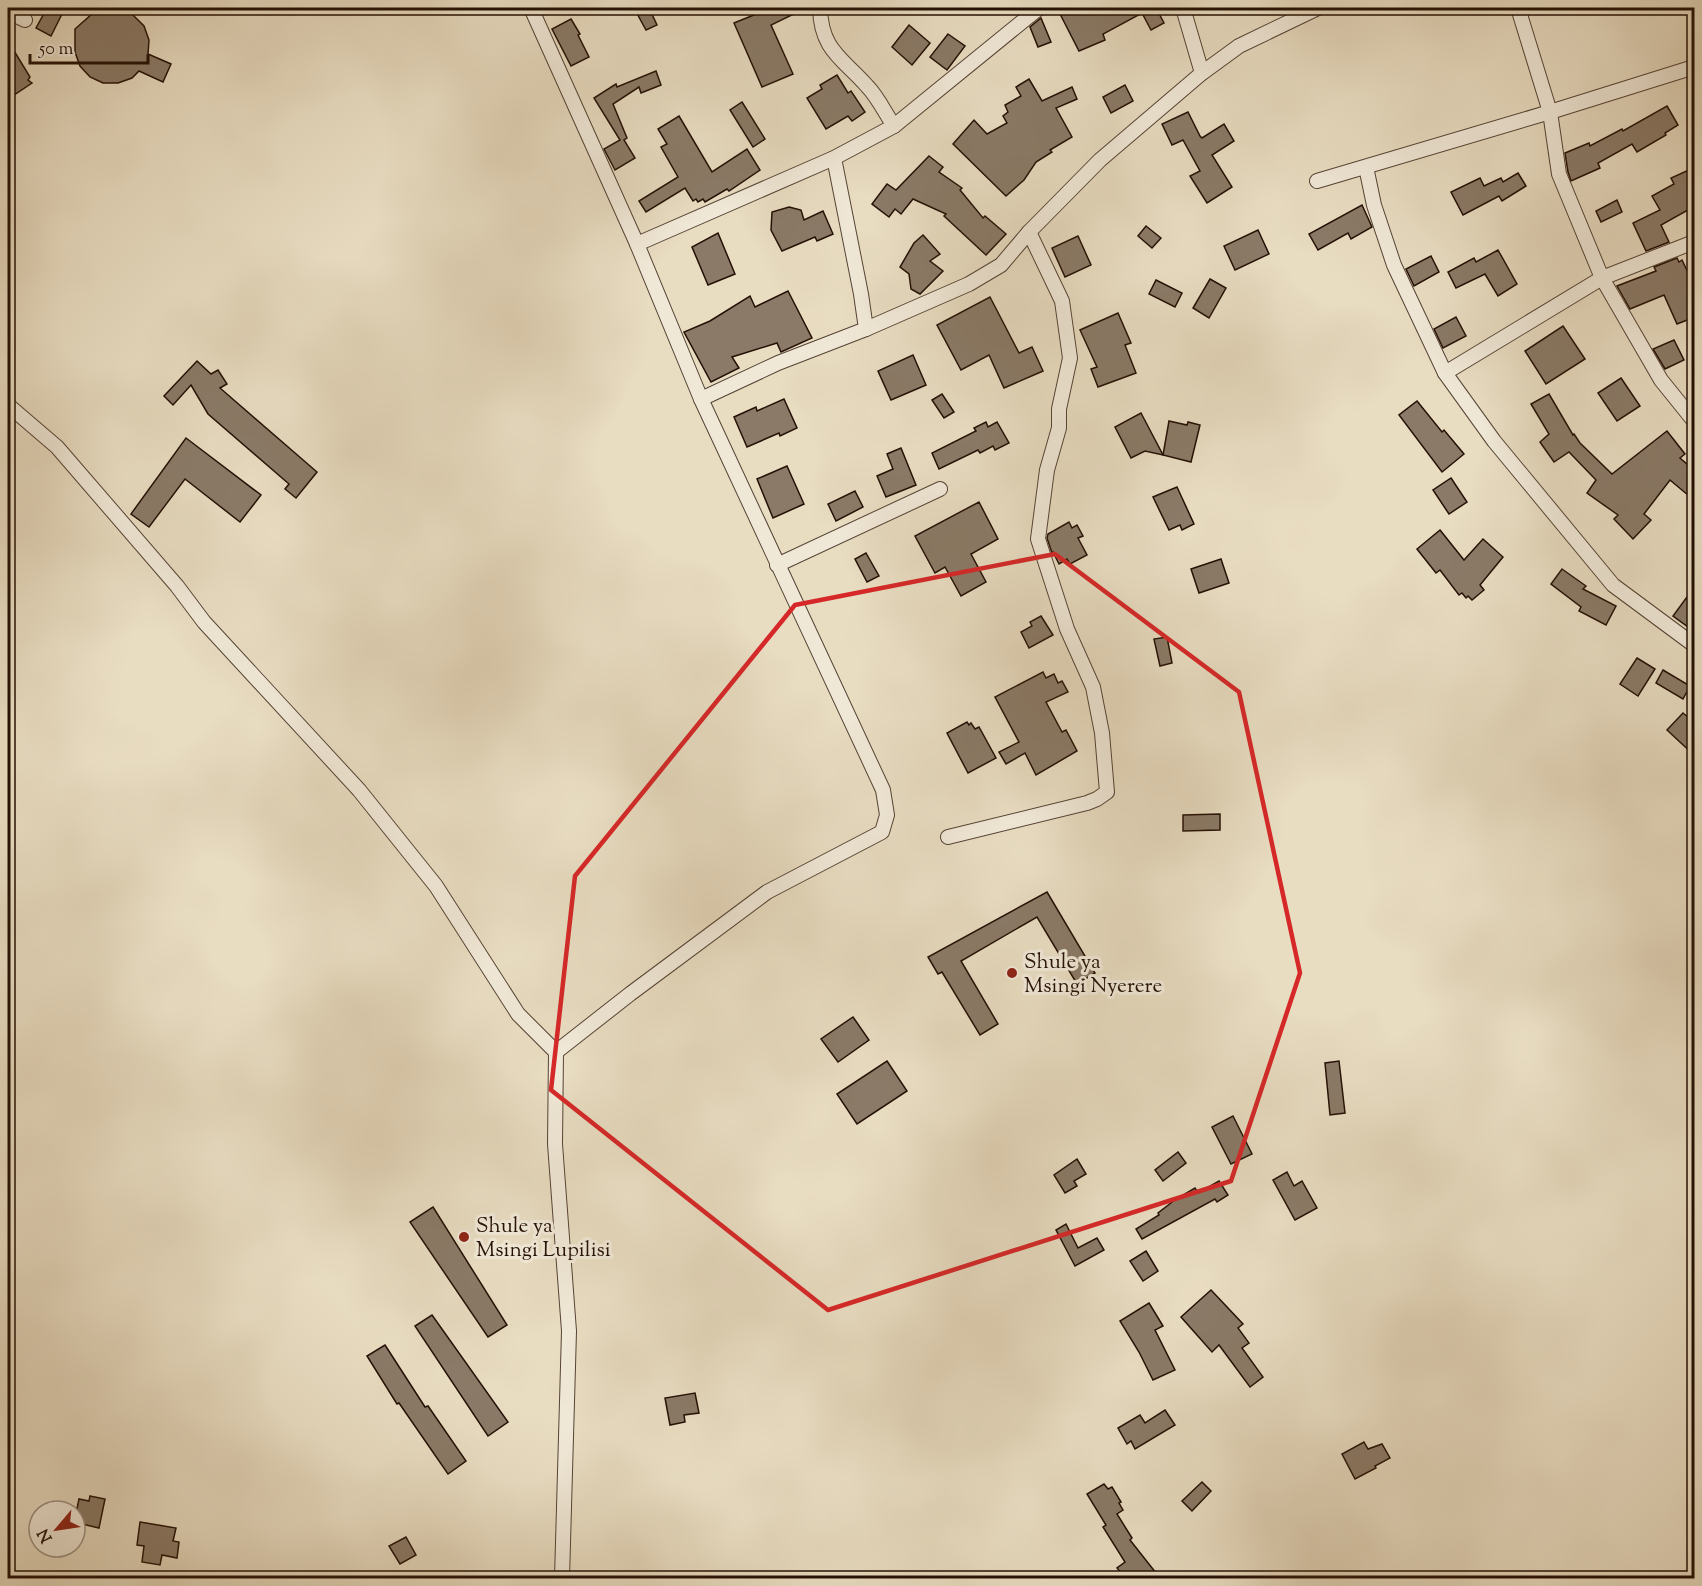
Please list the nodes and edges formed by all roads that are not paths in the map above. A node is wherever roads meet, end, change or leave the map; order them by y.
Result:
1 (531, 8) edge
2 (820, 8) edge
3 (1039, 8) edge
4 (1183, 8) edge
5 (1318, 8) edge
6 (1518, 8) edge
7 (8, 12) edge
8 (25, 20) dead end
9 (1695, 67) edge
10 (1202, 73) junction
11 (1550, 112) junction
12 (894, 126) junction
13 (834, 158) junction
14 (1366, 166) junction
15 (1317, 181) dead end
16 (1029, 232) junction
17 (1695, 242) edge
18 (637, 244) junction
19 (1602, 278) junction
20 (866, 329) junction
21 (1445, 374) junction
22 (701, 399) junction
23 (8, 405) edge
24 (1695, 421) edge
25 (940, 489) dead end
26 (777, 565) junction
27 (1695, 645) edge
28 (948, 837) dead end
29 (556, 1052) junction
30 (562, 1578) edge

1 - 18 street
2 - 12 street
3 - 12 street
4 - 10 street
5 - 10 street
6 - 11 street
7 - 8 street
9 - 11 street
10 - 16 street
11 - 14 street
11 - 19 street
12 - 13 street
13 - 18 street
13 - 20 street
14 - 15 street
14 - 21 street
16 - 20 street
16 - 28 street
17 - 19 street
18 - 22 street
19 - 21 street
19 - 24 street
20 - 22 street
21 - 27 street
22 - 26 street
23 - 29 street
25 - 26 street
26 - 29 street
29 - 30 street

